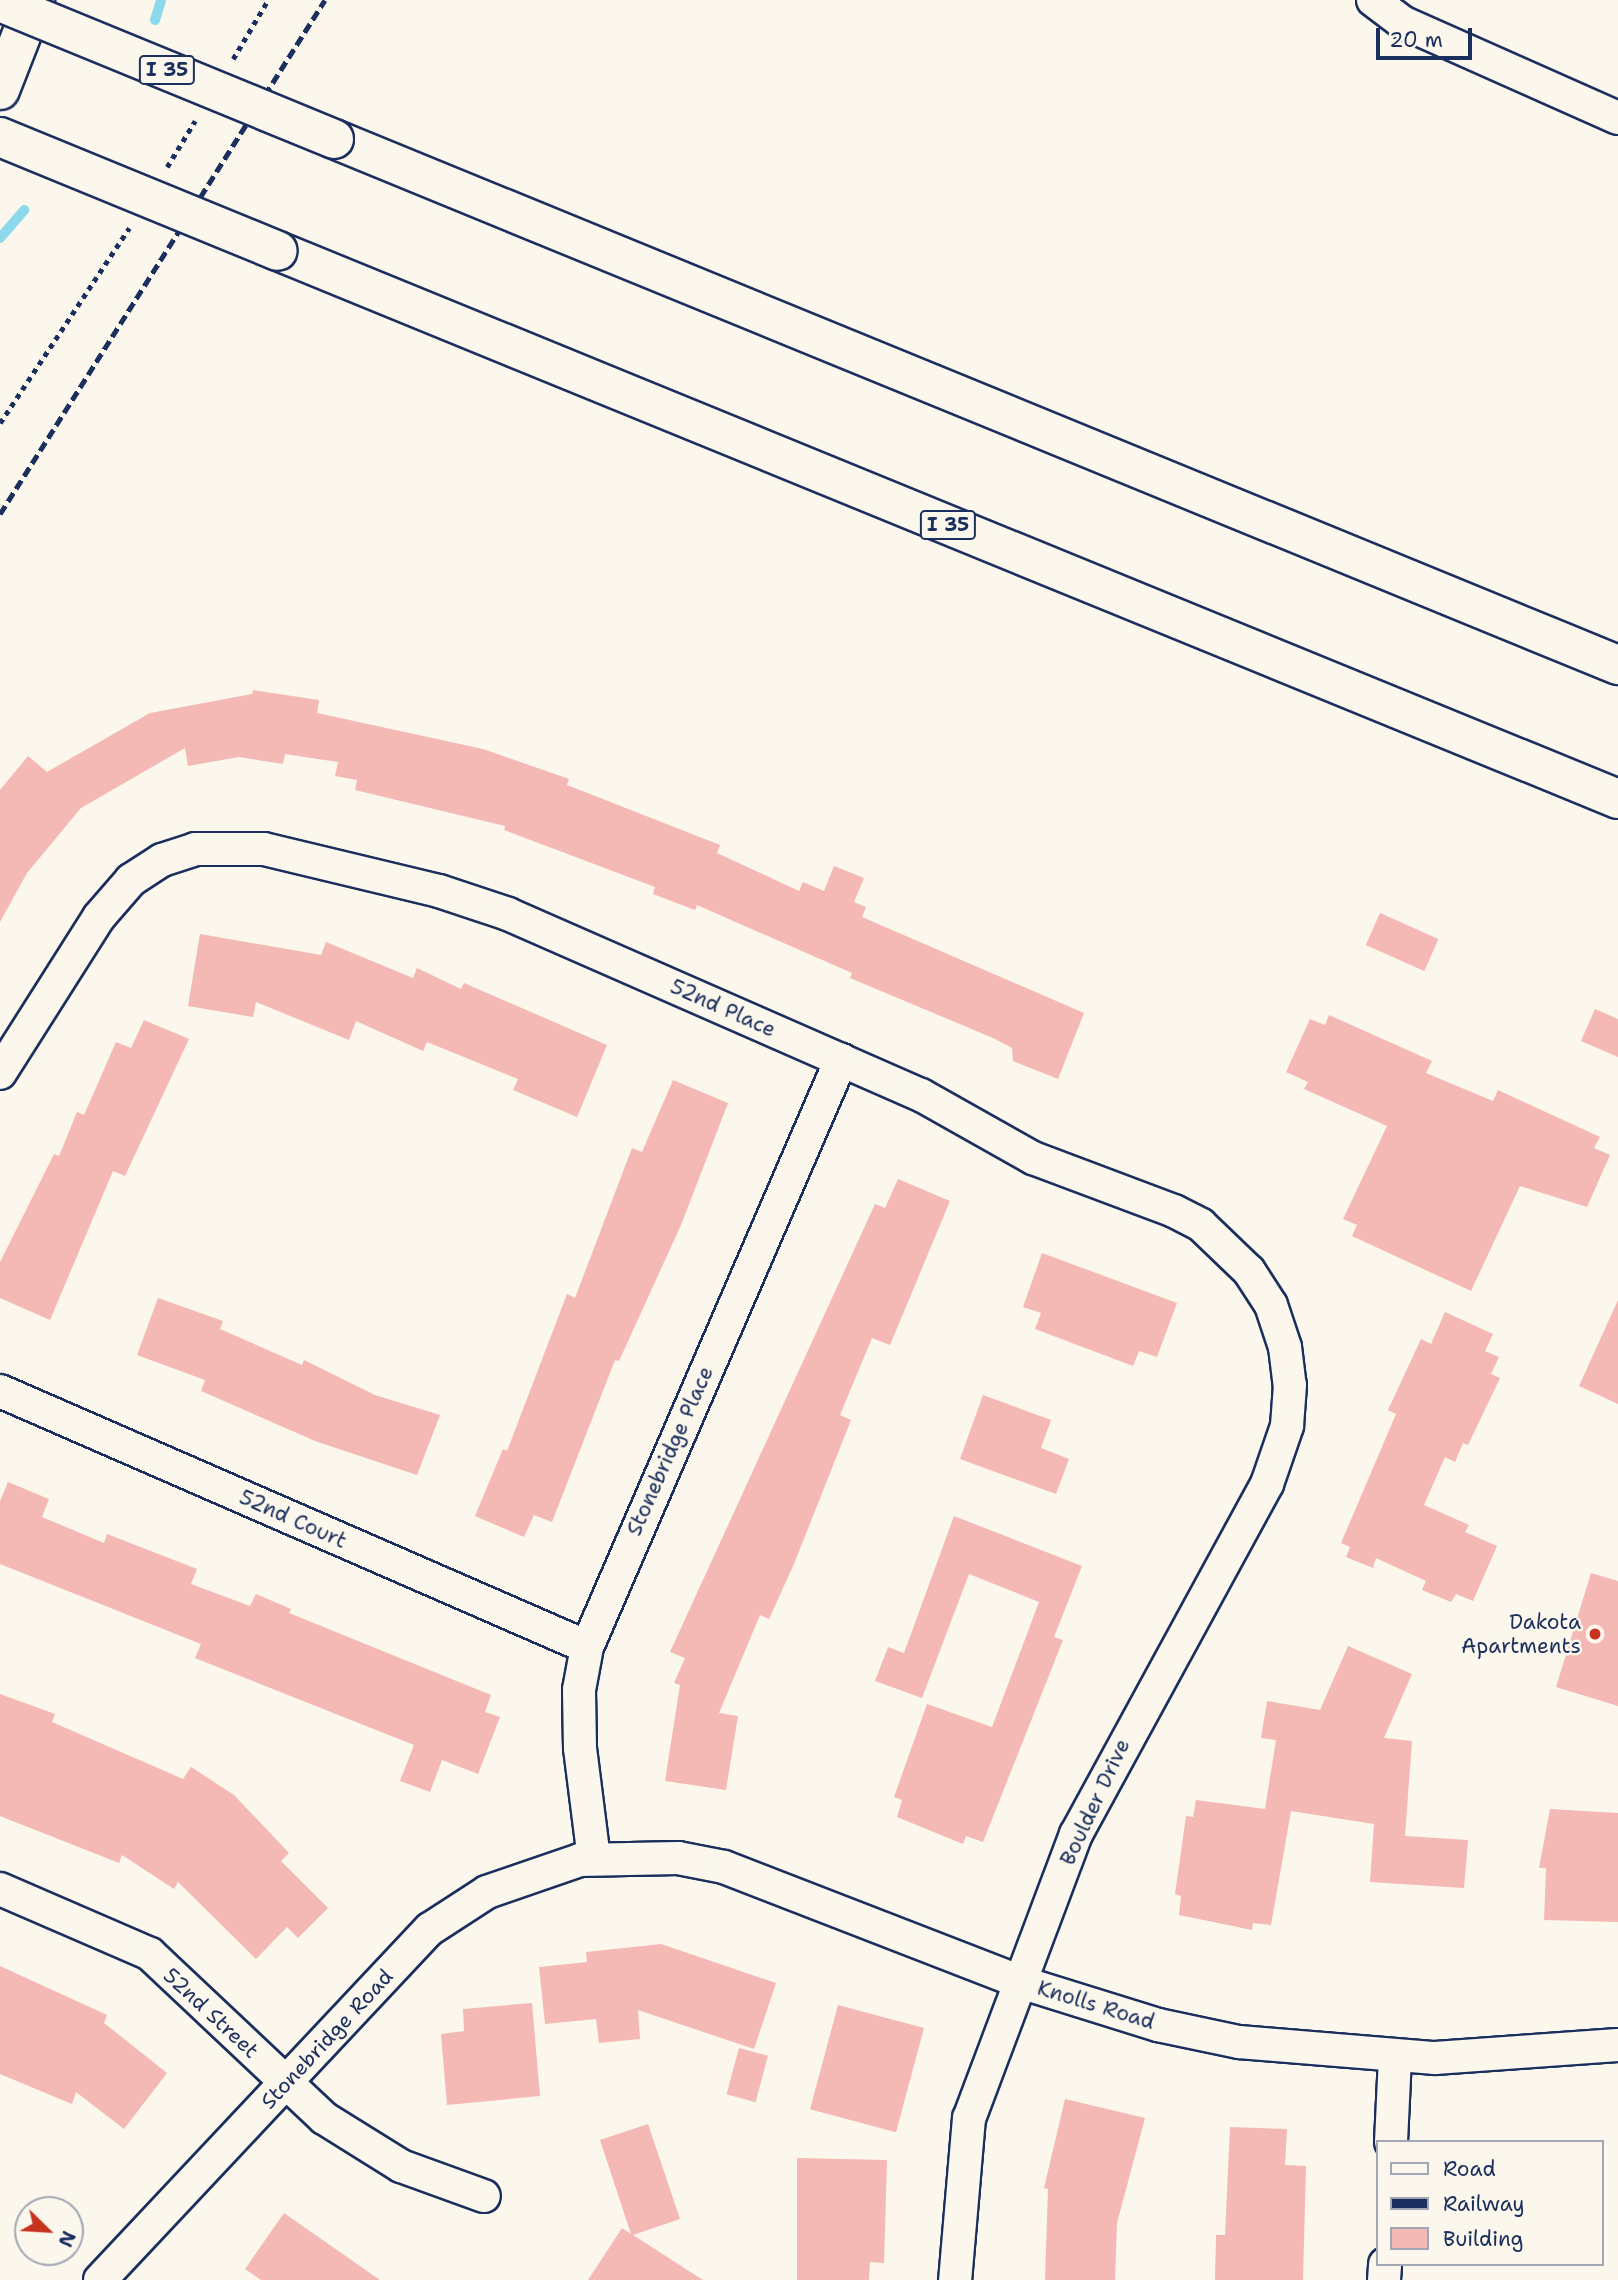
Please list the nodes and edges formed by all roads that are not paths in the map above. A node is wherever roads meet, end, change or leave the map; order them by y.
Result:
1 (35, 0) edge
2 (1373, 0) edge
3 (0, 2) edge
4 (0, 90) edge
5 (1618, 118) edge
6 (0, 137) edge
7 (1618, 665) edge
8 (1618, 799) edge
9 (841, 1060) junction
10 (0, 1073) edge
11 (1285, 1347) joint
12 (0, 1391) edge
13 (587, 1647) junction
14 (594, 1859) junction
15 (0, 1889) edge
16 (1020, 1982) junction
17 (1618, 2045) edge
18 (1395, 2057) junction
19 (286, 2083) junction
20 (1391, 2140) edge
21 (484, 2196) dead end
22 (100, 2280) edge
23 (955, 2280) edge

1 - 4 main road
2 - 5 street
3 - 7 main road, I 35, bridge
6 - 8 main road, I 35, bridge
9 - 10 street, 52nd Place
9 - 11 street, 52nd Place
9 - 13 street, Stonebridge Place
11 - 16 street, Boulder Drive
12 - 13 street, 52nd Court
13 - 14 street, Stonebridge Place
14 - 16 street, Knolls Road
14 - 19 street, Stonebridge Road
15 - 19 street, 52nd Street
16 - 18 street, Knolls Road
16 - 23 street, Boulder Drive
17 - 18 street, Knolls Road
18 - 20 street
19 - 21 street, 52nd Street
19 - 22 street, Stonebridge Road

